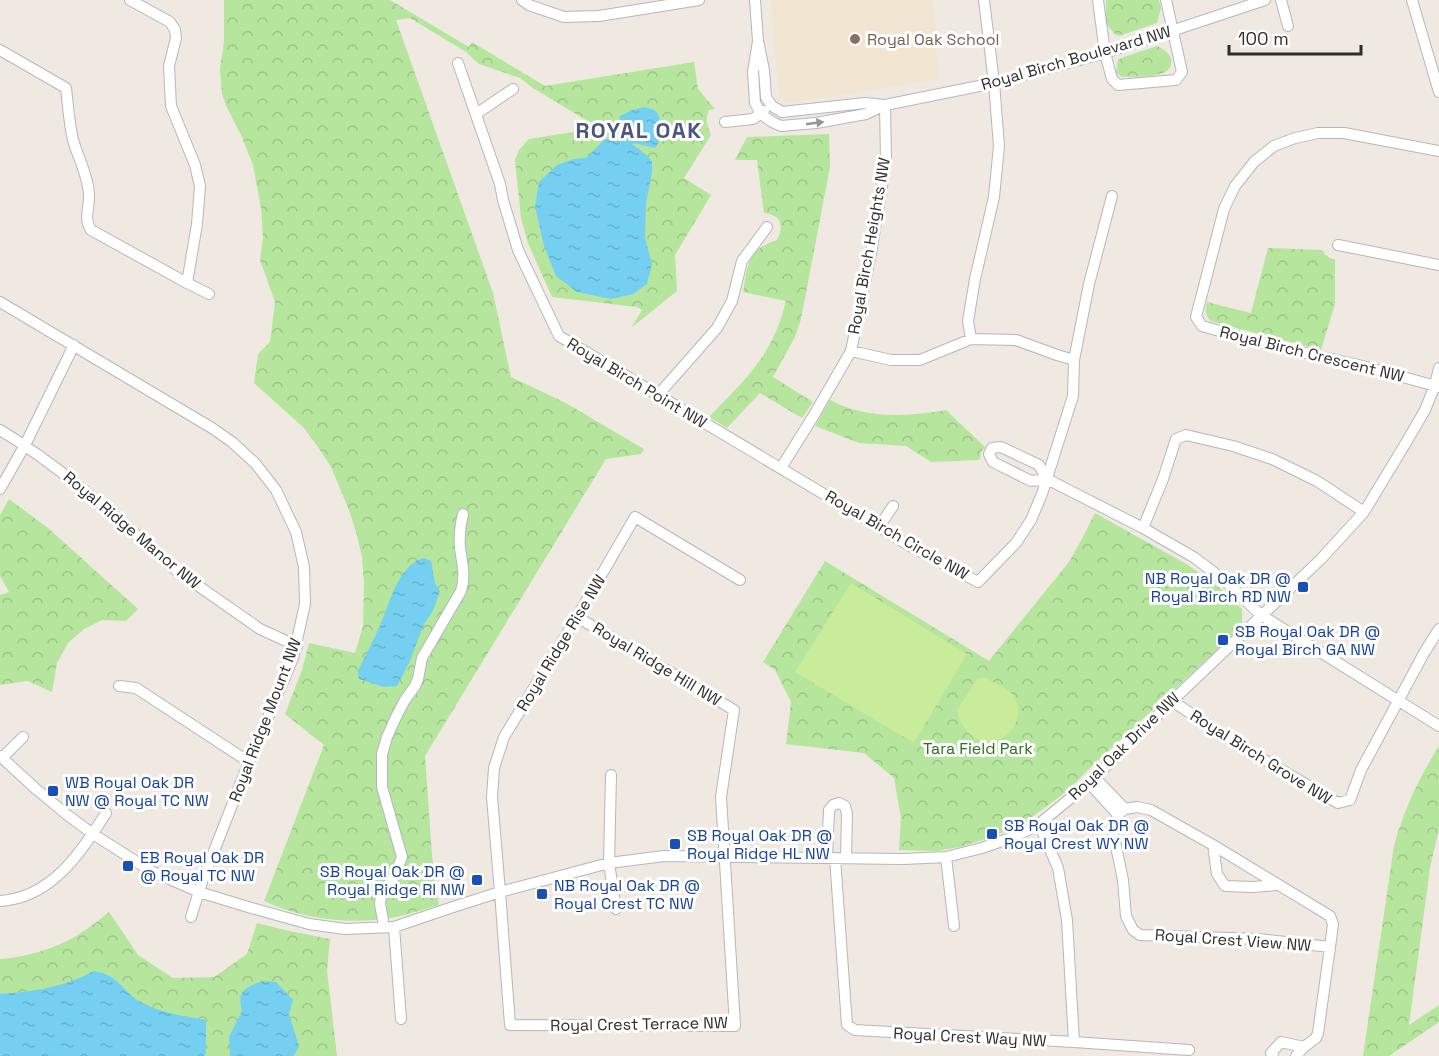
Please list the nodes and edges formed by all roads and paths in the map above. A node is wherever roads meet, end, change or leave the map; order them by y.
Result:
1 (522, 0) edge
2 (699, 0) edge
3 (755, 0) edge
4 (984, 0) edge
5 (1098, 0) edge
6 (1166, 0) edge
7 (1265, 0) edge
8 (1281, 0) edge
9 (1412, 0) edge
10 (136, 2) edge
11 (1288, 26) dead end
12 (1173, 31) junction
13 (758, 41) junction
14 (0, 50) edge
15 (1105, 53) junction
16 (458, 63) dead end
17 (994, 83) junction
18 (513, 89) dead end
19 (1439, 92) edge
20 (885, 105) junction
21 (772, 106) junction
22 (476, 114) junction
23 (761, 114) junction
24 (725, 122) dead end
25 (1439, 151) edge
26 (1112, 196) dead end
27 (767, 227) dead end
28 (1338, 245) dead end
29 (1439, 265) edge
30 (187, 283) junction
31 (209, 294) dead end
32 (0, 302) edge
33 (971, 339) junction
34 (74, 345) junction
35 (851, 351) junction
36 (1074, 360) junction
37 (1439, 368) edge
38 (1437, 386) edge
39 (658, 395) junction
40 (0, 430) edge
41 (25, 445) junction
42 (781, 468) junction
43 (1047, 479) junction
44 (0, 489) edge
45 (893, 506) dead end
46 (1364, 512) junction
47 (463, 514) dead end
48 (879, 527) junction
49 (1143, 528) junction
50 (740, 580) dead end
51 (1261, 615) junction
52 (577, 617) junction
53 (1439, 629) edge
54 (297, 646) junction
55 (120, 686) dead end
56 (1172, 701) junction
57 (1399, 701) junction
58 (1439, 726) edge
59 (23, 737) dead end
60 (2, 762) edge
61 (249, 762) junction
62 (611, 774) dead end
63 (1092, 781) junction
64 (1121, 812) junction
65 (106, 813) dead end
66 (1039, 824) junction
67 (93, 834) junction
68 (1213, 845) junction
69 (724, 856) junction
70 (946, 857) junction
71 (836, 858) junction
72 (609, 863) junction
73 (1278, 885) junction
74 (199, 892) junction
75 (500, 892) junction
76 (0, 901) edge
77 (616, 909) dead end
78 (191, 917) dead end
79 (383, 920) dead end
80 (954, 926) dead end
81 (394, 927) junction
82 (1330, 947) junction
83 (401, 1019) dead end
84 (1074, 1042) junction
85 (1304, 1047) junction
86 (1189, 1050) dead end
87 (1273, 1056) edge
88 (1296, 1056) edge

1 - 2 street
3 - 13 street
4 - 17 street
5 - 15 street
6 - 12 street
7 - 12 street, Royal Birch Boulevard NW
8 - 11 street
9 - 19 street
10 - 30 street
12 - 15 street, Royal Birch Boulevard NW
12 - 15 street
13 - 21 street
13 - 23 street
14 - 30 street
15 - 17 street, Royal Birch Boulevard NW
16 - 22 street, Royal Birch Point NW
17 - 20 street, Royal Birch Boulevard NW
17 - 33 street
18 - 22 street
20 - 21 street, Royal Birch Boulevard NW
23 -> 20 street, Royal Birch Boulevard NW
20 - 35 street, Royal Birch Heights NW
21 - 23 street
22 - 39 street, Royal Birch Point NW
23 - 24 street
25 - 38 street, Royal Birch Crescent NW
26 - 36 street, Royal Birch Circle NW
27 - 39 street
28 - 29 street
30 - 31 street
32 - 34 street, Royal Ridge Mount NW
33 - 35 street
33 - 36 street
34 - 41 street
34 - 54 street, Royal Ridge Mount NW
35 - 42 street
36 - 43 street, Royal Birch Circle NW
37 - 38 street, Royal Oak Drive NW
38 - 46 street, Royal Oak Drive NW
39 - 42 street, Royal Birch Point NW
40 - 41 street, Royal Ridge Manor NW
41 - 44 street
41 - 54 street, Royal Ridge Manor NW
42 - 48 street, Royal Birch Circle NW
43 - 43 street
43 - 48 street, Royal Birch Circle NW
43 - 49 street
45 - 48 street
46 - 49 street
46 - 51 street, Royal Oak Drive NW
47 - 79 street
49 - 51 street
50 - 52 street, Royal Ridge Rise NW
51 - 56 street, Royal Oak Drive NW
51 - 57 street
52 - 69 street, Royal Ridge Hill NW
52 - 75 street, Royal Ridge Rise NW
53 - 57 street, Royal Birch Grove NW
54 - 61 street, Royal Ridge Mount NW
55 - 61 street
56 - 57 street, Royal Birch Grove NW
56 - 63 street, Royal Oak Drive NW
57 - 58 street
59 - 60 street
60 - 67 street, Royal Oak Drive NW
61 - 74 street, Royal Ridge Mount NW
62 - 72 street
63 - 64 street
63 - 66 street, Royal Oak Drive NW
64 - 68 street, Royal Crest View NW
64 - 82 street, Royal Crest View NW
65 - 67 street
66 - 70 street, Royal Oak Drive NW
66 - 84 street
67 - 74 street, Royal Oak Drive NW
67 - 76 street
68 - 73 street, Royal Crest View NW
68 - 73 street
69 - 71 street, Royal Oak Drive NW
69 - 72 street, Royal Oak Drive NW
69 - 75 street, Royal Crest Terrace NW
70 - 71 street, Royal Oak Drive NW
70 - 80 street
71 - 84 street, Royal Crest Way NW
72 - 75 street, Royal Oak Drive NW
72 - 77 street
73 - 82 street, Royal Crest View NW
74 - 78 street, Royal Ridge Mount NW
74 - 81 street, Royal Oak Drive NW
75 - 81 street, Royal Oak Drive NW
81 - 83 street
82 - 85 street
84 - 86 street
85 - 87 street
85 - 88 street

